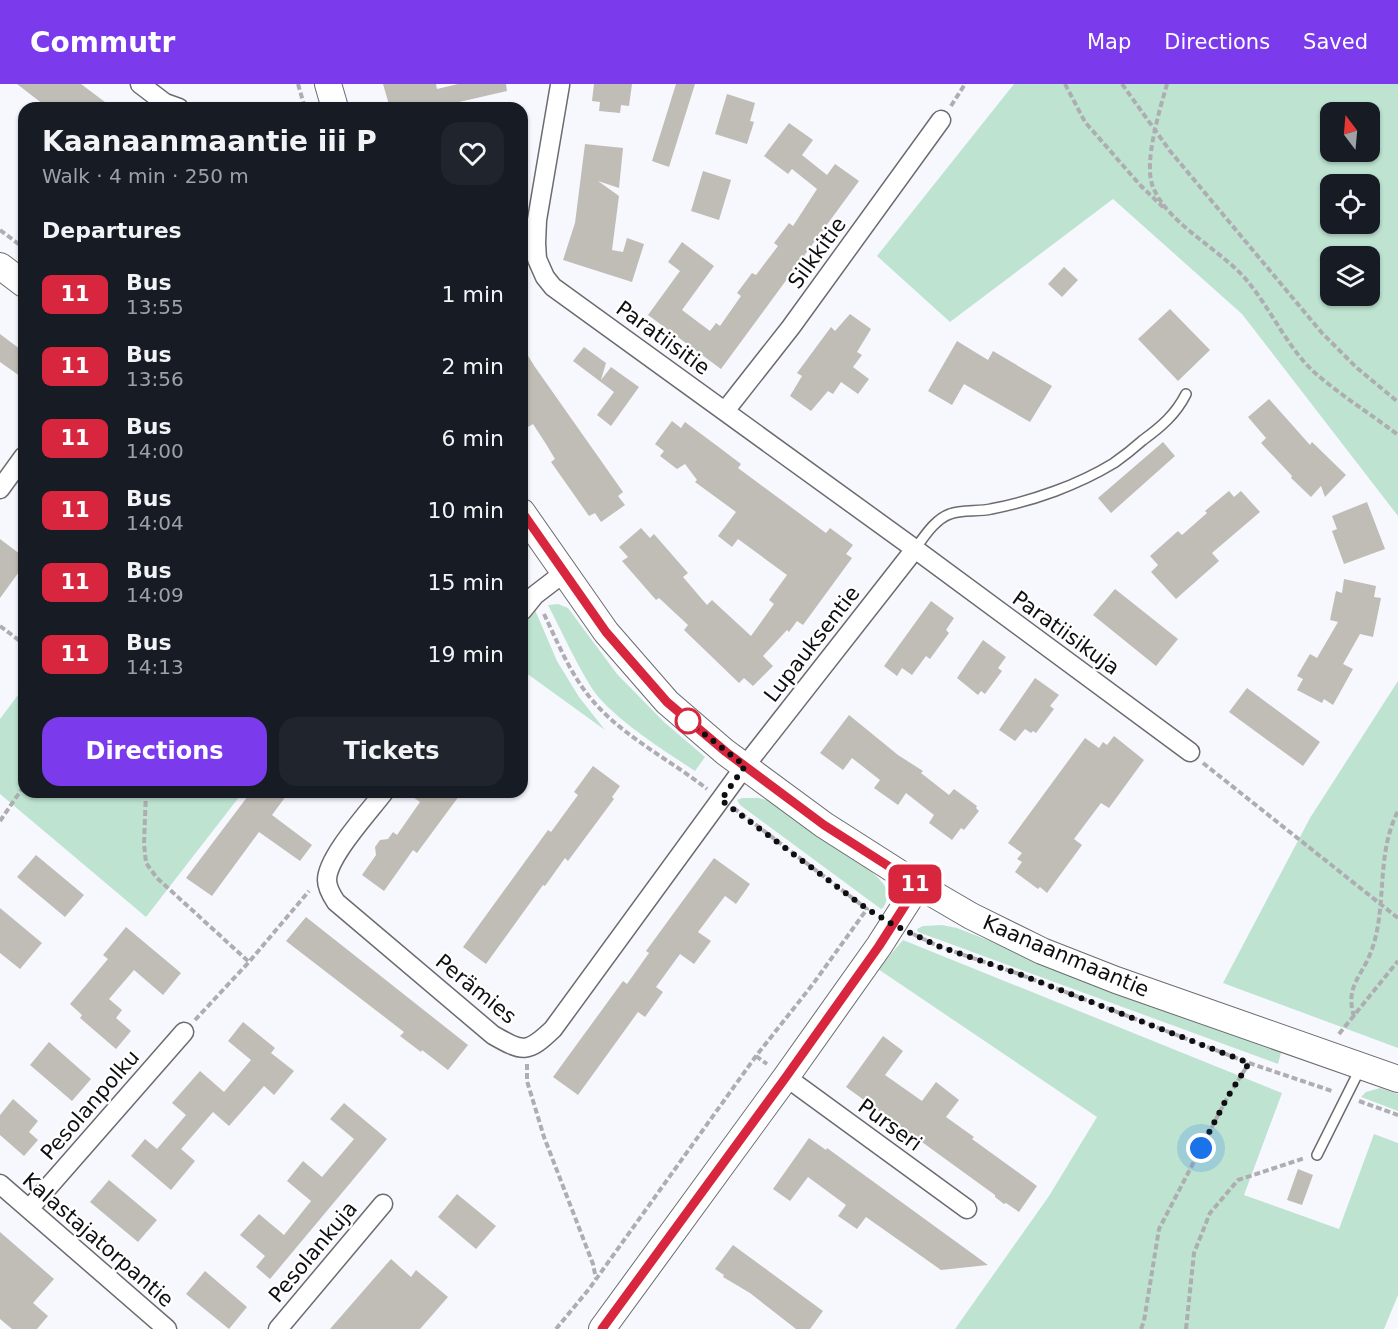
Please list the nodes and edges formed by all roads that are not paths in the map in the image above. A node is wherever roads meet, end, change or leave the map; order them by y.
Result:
1 (140, 84) edge
2 (328, 84) edge
3 (560, 85) edge
4 (164, 102) edge
5 (332, 102) edge
6 (941, 120) road end
7 (0, 266) edge
8 (18, 280) edge
9 (1185, 394) dead end
10 (725, 411) junction
11 (18, 464) edge
12 (0, 489) edge
13 (528, 520) edge
14 (915, 549) junction
15 (565, 572) junction
16 (528, 604) edge
17 (1190, 752) road end
18 (745, 766) junction
19 (379, 798) edge
20 (918, 885) junction
21 (184, 1032) road end
22 (1361, 1067) junction
23 (786, 1077) junction
24 (1398, 1079) edge
25 (1317, 1155) road end
26 (0, 1184) edge
27 (383, 1204) dead end
28 (29, 1209) junction
29 (967, 1209) dead end
30 (611, 1326) edge
31 (167, 1329) edge
32 (278, 1329) edge

1 - 4 street
2 - 5 street
3 - 10 street, Paratiisitie
6 - 10 street, Silkkitie
7 - 8 street
9 - 14 lane
10 - 14 street, Paratiisitie
11 - 12 street
13 - 15 street, Kaanaanmaantie
14 - 17 street, Paratiisikuja
14 - 18 street, Lupauksentie
15 - 16 street
15 - 18 street, Kaanaanmaantie
18 - 19 street, Perämies
18 - 20 street, Kaanaanmaantie
20 - 22 street, Kaanaanmaantie
20 - 23 street
21 - 28 street, Pesolanpolku
22 - 24 street, Kaanaanmaantie
22 - 25 lane
23 - 29 street, Purseri
23 - 30 street
26 - 28 street, Kalastajatorpantie
27 - 32 street, Pesolankuja
28 - 31 street, Kalastajatorpantie

